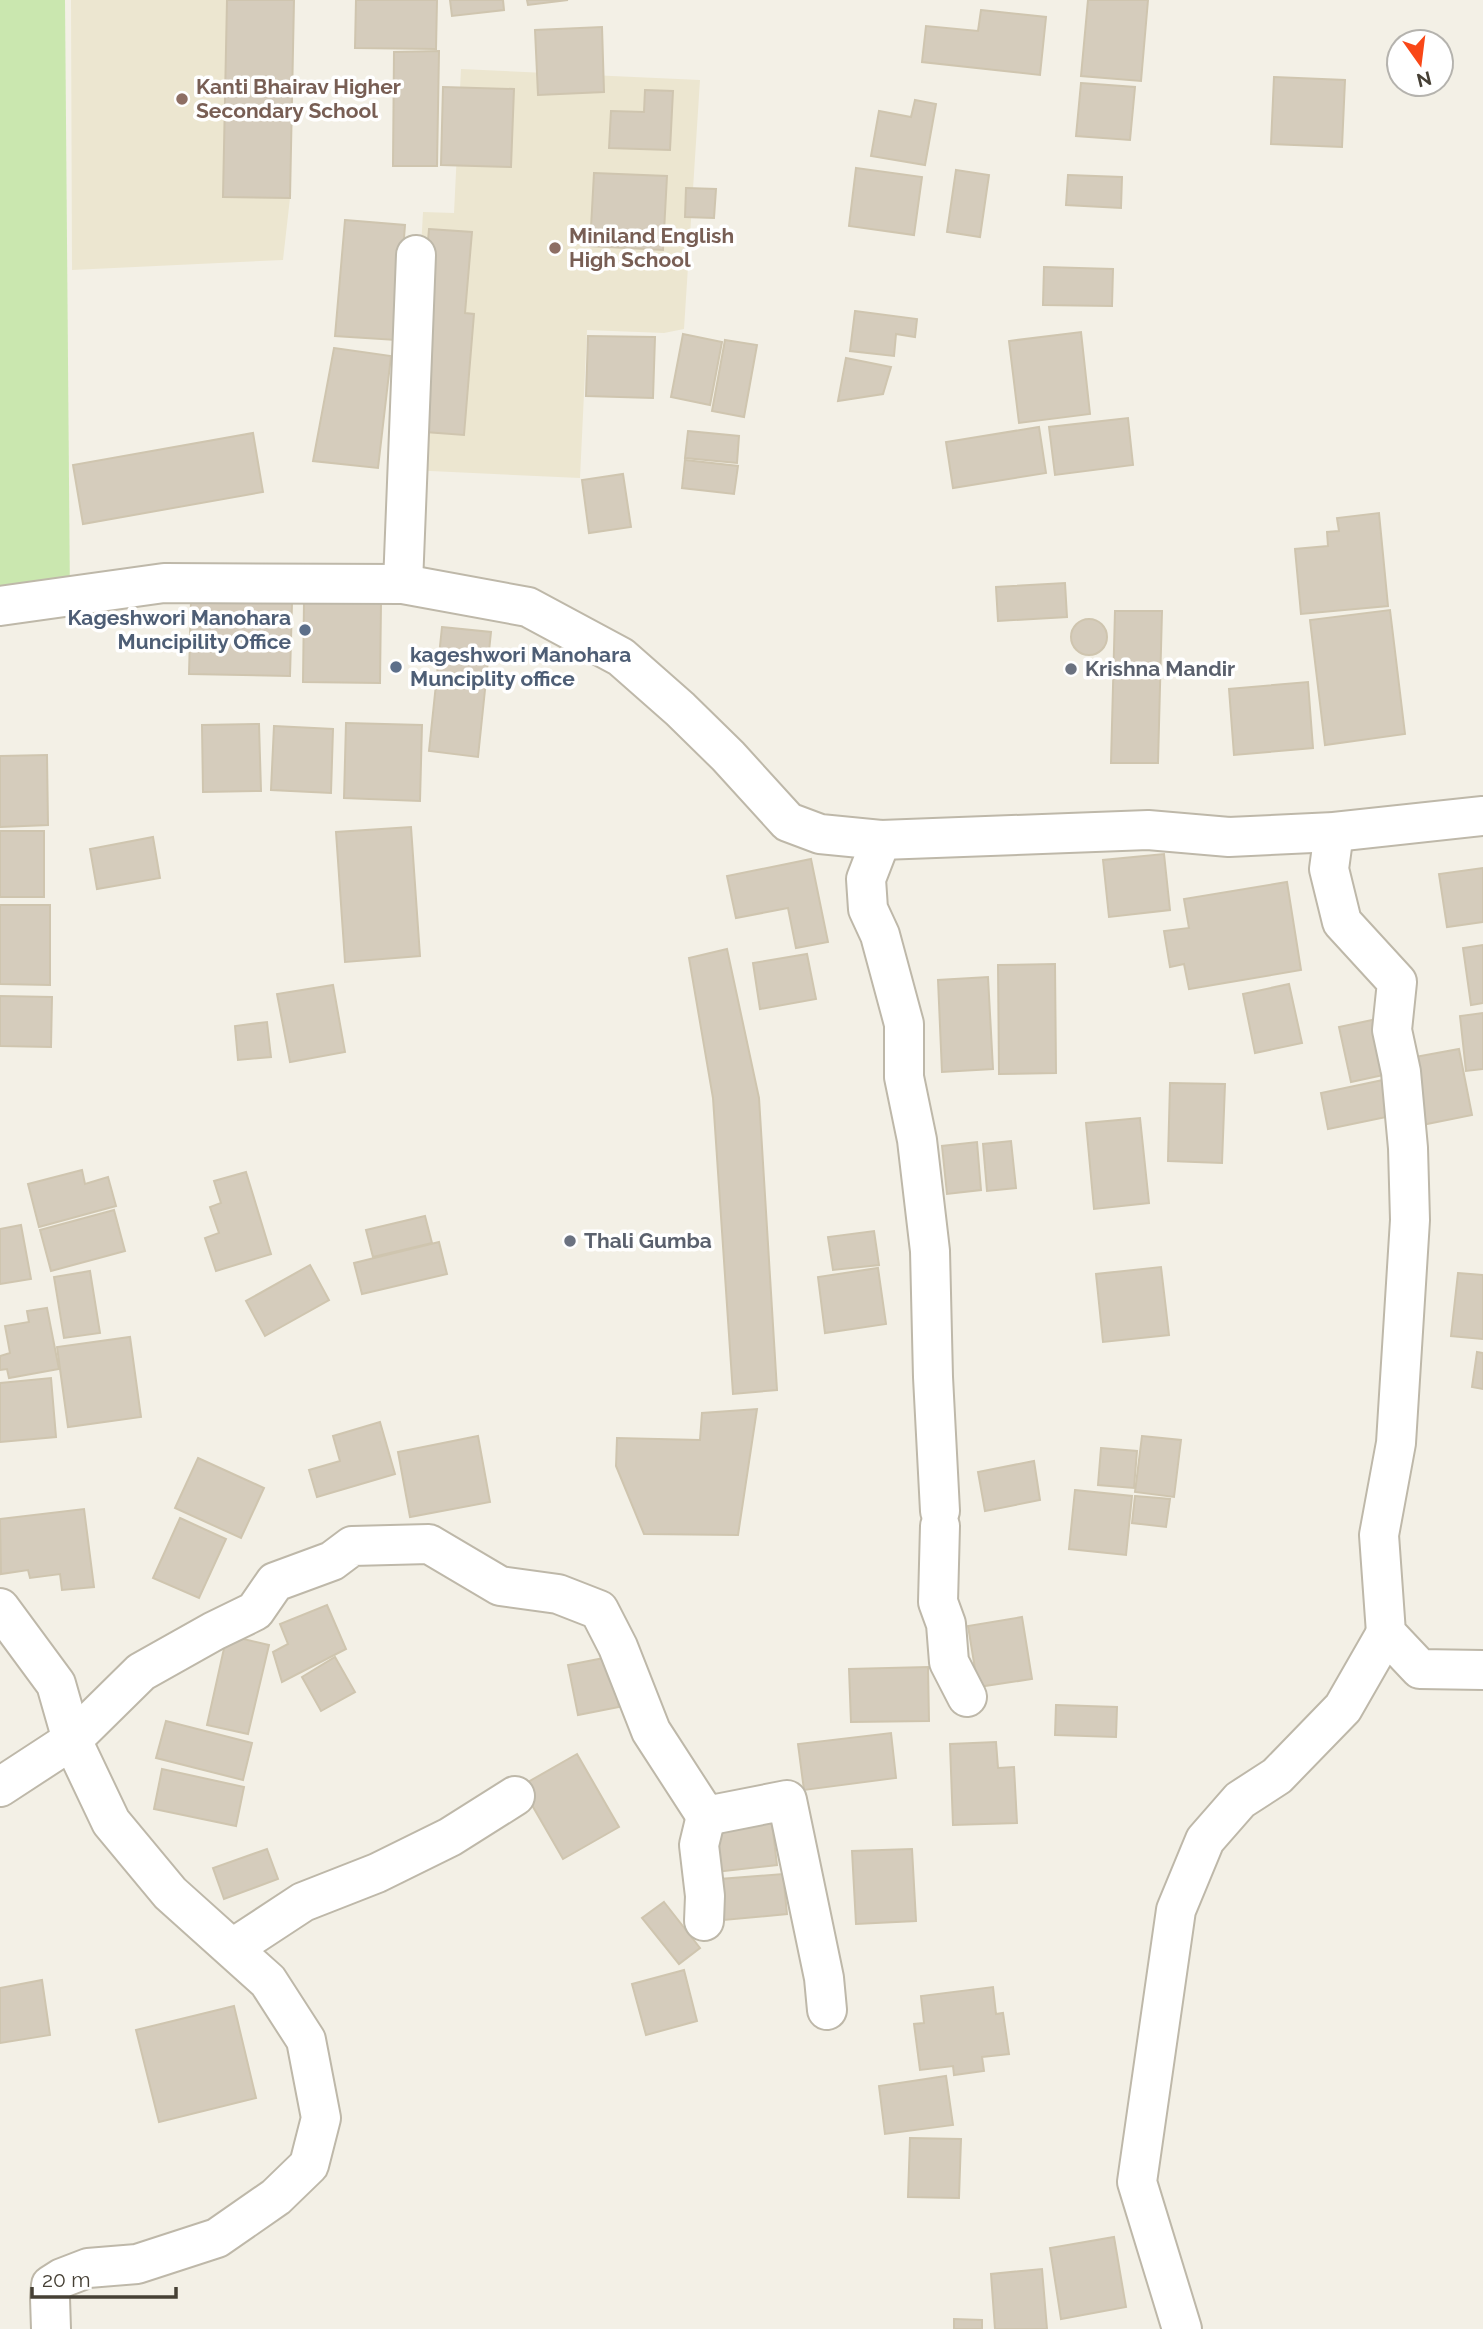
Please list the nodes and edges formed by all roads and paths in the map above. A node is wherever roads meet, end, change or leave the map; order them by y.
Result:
1 (416, 255) dead end
2 (403, 584) junction
3 (0, 606) edge
4 (1483, 816) edge
5 (1334, 832) junction
6 (881, 840) junction
7 (0, 1608) edge
8 (1386, 1633) junction
9 (1483, 1670) edge
10 (967, 1697) dead end
11 (72, 1740) junction
12 (0, 1787) edge
13 (515, 1796) dead end
14 (706, 1816) junction
15 (704, 1921) dead end
16 (233, 1948) junction
17 (827, 2010) dead end
18 (51, 2329) edge
19 (1182, 2329) edge

1 - 2 street
2 - 3 street
2 - 6 street
4 - 5 street
5 - 6 street
5 - 8 street
6 - 10 street
7 - 11 street
8 - 9 street
8 - 19 street
11 - 12 street
11 - 14 street
11 - 16 street
13 - 16 street
14 - 15 street
14 - 17 street
16 - 18 street

